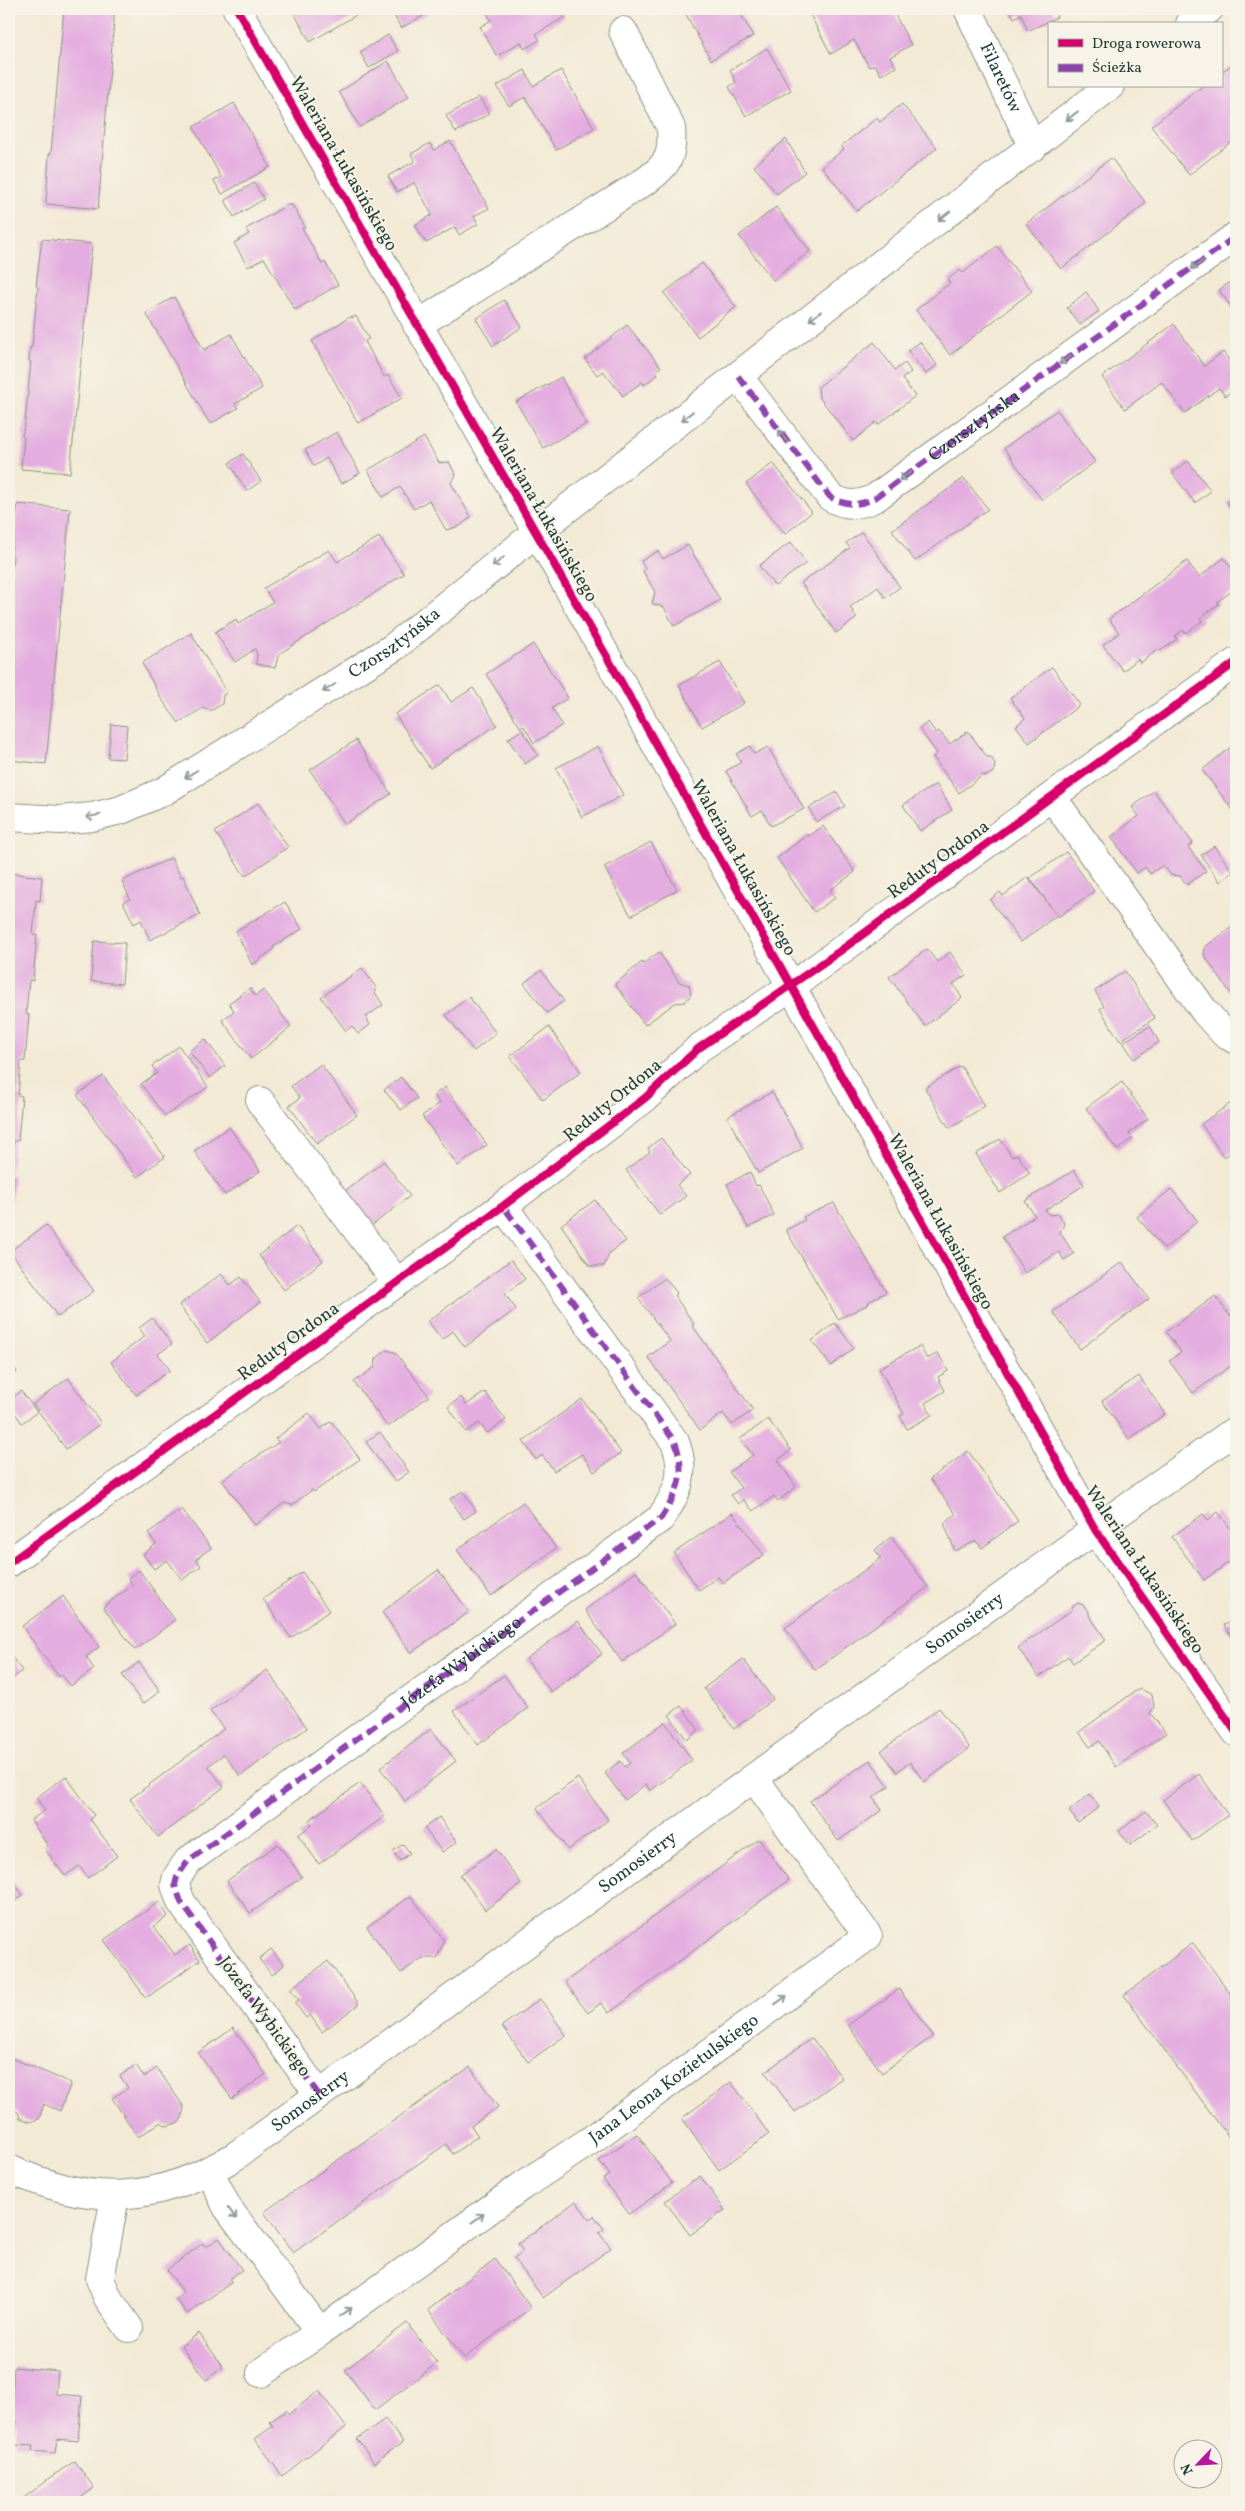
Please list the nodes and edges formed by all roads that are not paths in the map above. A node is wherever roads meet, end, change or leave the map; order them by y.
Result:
1 (237, 9) edge
2 (968, 9) edge
3 (1210, 9) edge
4 (1193, 22) edge
5 (623, 31) dead end
6 (1107, 88) edge
7 (1033, 147) junction
8 (1236, 236) edge
9 (417, 325) junction
10 (738, 376) junction
11 (537, 532) junction
12 (1236, 662) edge
13 (1052, 796) junction
14 (9, 817) edge
15 (792, 986) junction
16 (1236, 1040) edge
17 (260, 1100) dead end
18 (503, 1206) junction
19 (397, 1283) junction
20 (1236, 1430) edge
21 (1096, 1531) junction
22 (9, 1563) edge
23 (1236, 1732) edge
24 (754, 1778) junction
25 (319, 2095) junction
26 (9, 2170) edge
27 (209, 2170) junction
28 (115, 2196) junction
29 (129, 2328) dead end
30 (320, 2332) junction
31 (261, 2373) dead end

1 - 9 street, Waleriana Łukasińskiego
2 - 7 street, Filaretów
3 - 4 street
5 - 9 street
6 -> 7 street, Czorsztyńska
7 -> 10 street, Czorsztyńska
8 -> 10 street, Czorsztyńska
9 - 11 street, Waleriana Łukasińskiego
10 -> 11 street, Czorsztyńska
11 -> 14 street, Czorsztyńska
11 - 15 street, Waleriana Łukasińskiego
12 - 13 street, Reduty Ordona
13 - 15 street, Reduty Ordona
13 - 16 street
15 - 18 street, Reduty Ordona
15 - 21 street, Waleriana Łukasińskiego
17 - 19 street
18 - 19 street, Reduty Ordona
18 - 25 street, Józefa Wybickiego
19 - 22 street, Reduty Ordona
20 - 21 street, Somosierry
21 - 23 street, Waleriana Łukasińskiego
21 - 24 street, Somosierry
24 - 25 street, Somosierry
30 -> 24 street, Jana Leona Kozietulskiego
25 - 27 street, Somosierry
26 - 28 street, Somosierry
27 - 28 street, Somosierry
27 -> 30 street
28 - 29 street
30 - 31 street, Jana Leona Kozietulskiego

